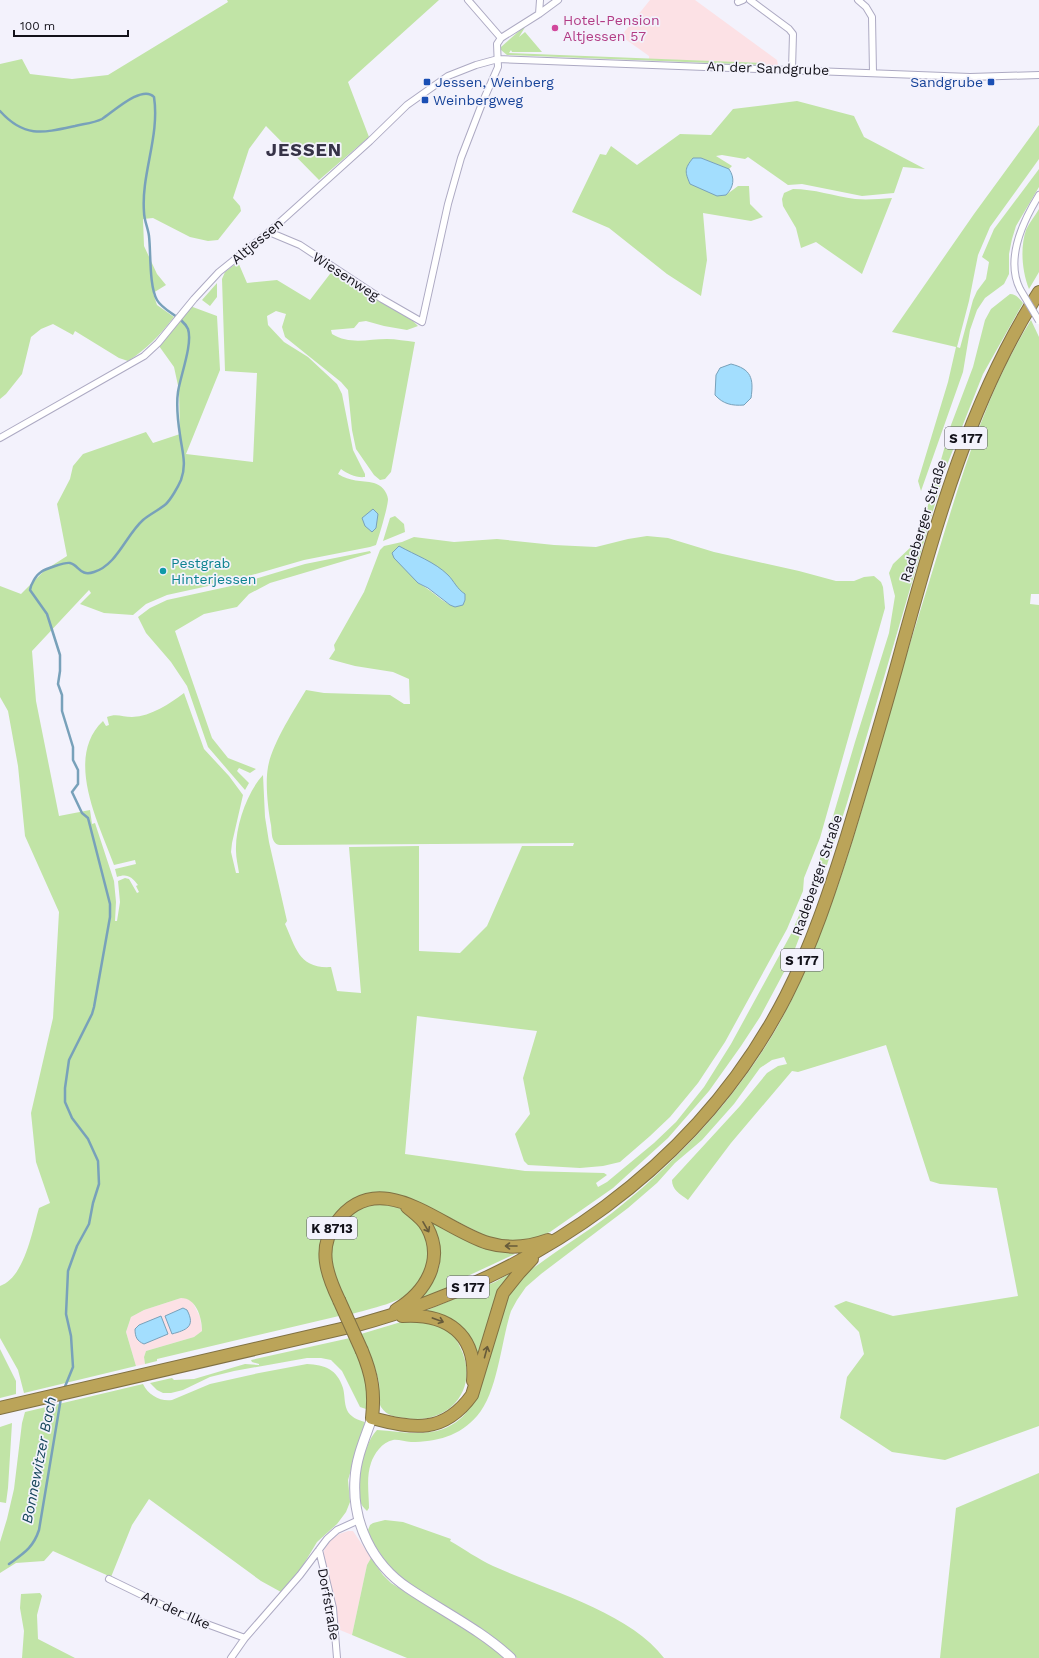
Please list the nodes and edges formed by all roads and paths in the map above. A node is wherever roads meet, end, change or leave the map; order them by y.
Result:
1 (468, 0) edge
2 (540, 0) edge
3 (558, 0) edge
4 (750, 0) edge
5 (858, 0) edge
6 (539, 14) junction
7 (501, 38) junction
8 (498, 59) junction
9 (792, 69) junction
10 (872, 73) junction
11 (1039, 75) edge
12 (1039, 195) edge
13 (269, 232) junction
14 (1039, 292) edge
15 (1039, 321) edge
16 (0, 438) edge
17 (398, 1201) junction
18 (563, 1236) junction
19 (546, 1246) junction
20 (385, 1317) junction
21 (468, 1401) junction
22 (0, 1408) edge
23 (372, 1418) junction
24 (359, 1520) junction
25 (318, 1550) junction
26 (109, 1579) dead end
27 (245, 1638) junction
28 (231, 1658) edge
29 (337, 1658) edge
30 (511, 1658) edge

1 - 7 street
2 - 6 street
3 - 6 street
4 - 9 street
5 - 10 street
6 - 7 street
7 - 8 street
8 - 9 street, An der Sandgrube
8 - 13 street, Altjessen
8 - 13 street, Wiesenweg
9 - 10 street, An der Sandgrube
10 - 11 street, An der Sandgrube
12 - 15 street, bridge
13 - 16 street, Altjessen
14 - 18 highway, Radeberger Straße / S 177
18 -> 17 highway
17 -> 20 highway
17 - 23 highway, K 8713, bridge
18 - 19 highway, S 177
19 - 20 highway, S 177
21 -> 19 highway
20 -> 21 highway
20 - 22 highway, S 177
21 - 23 highway
23 - 24 street, K 8713
24 - 25 street
24 - 30 street, K 8713
25 - 27 street
25 - 29 street, Dorfstraße
26 - 27 street, An der Ilke
27 - 28 street

